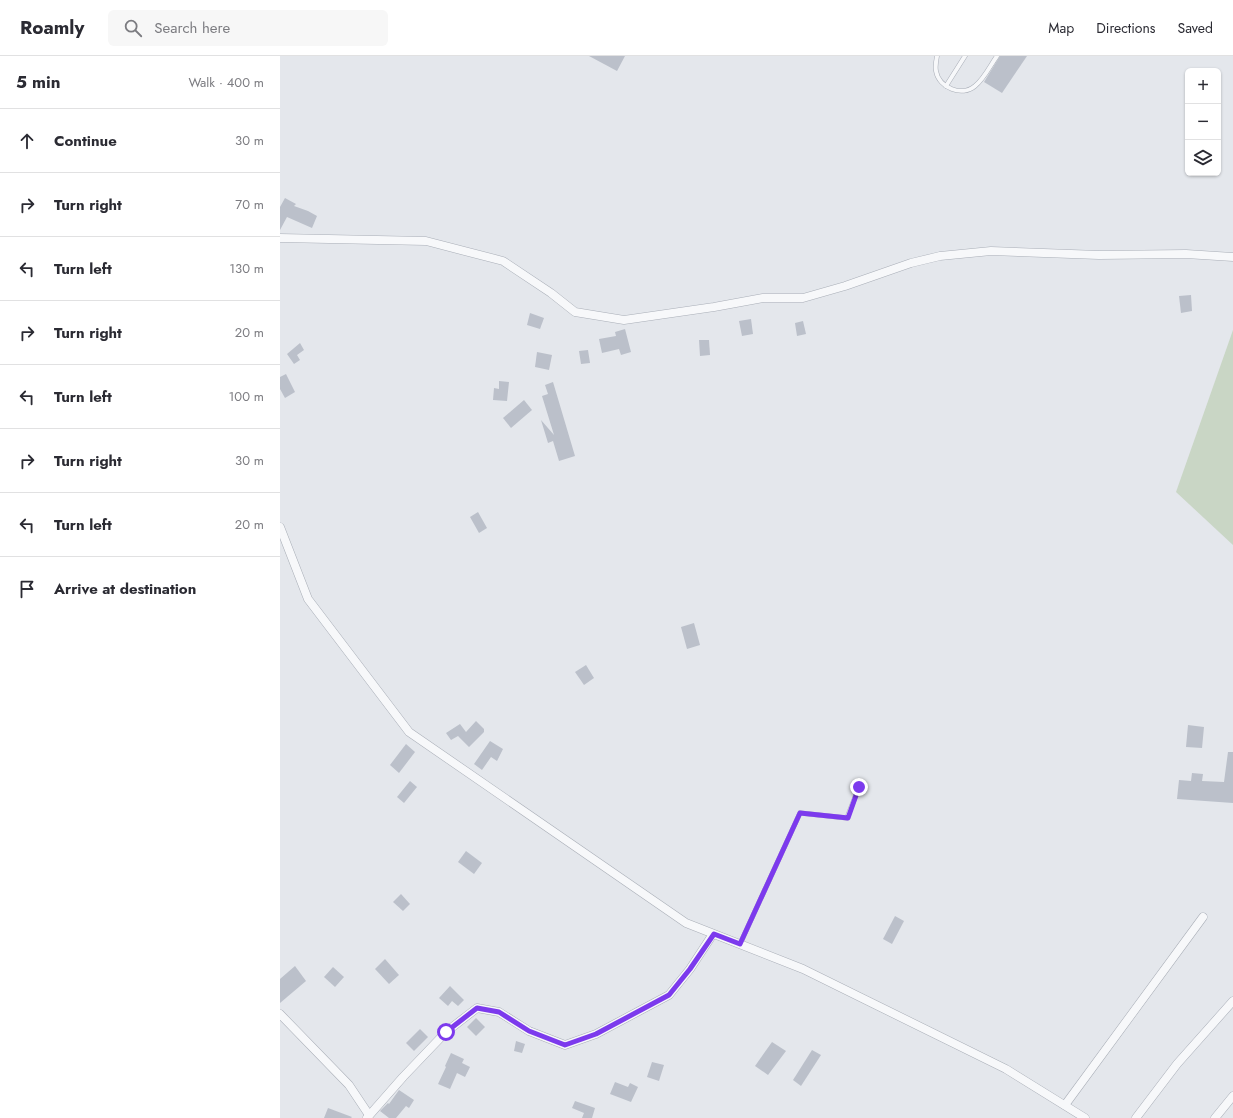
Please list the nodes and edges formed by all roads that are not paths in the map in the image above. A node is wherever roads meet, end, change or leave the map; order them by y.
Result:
1 (936, 56) edge
2 (965, 56) edge
3 (997, 56) edge
4 (946, 86) junction
5 (280, 238) edge
6 (1233, 257) edge
7 (280, 527) edge
8 (859, 787) dead end
9 (1203, 917) dead end
10 (714, 934) junction
11 (740, 944) junction
12 (1233, 1001) edge
13 (280, 1014) edge
14 (1233, 1096) edge
15 (1065, 1105) junction
16 (368, 1117) edge
17 (1085, 1118) edge
18 (1136, 1118) edge
19 (1215, 1118) edge

1 - 4 lane
2 - 4 lane
3 - 4 lane
5 - 6 street
7 - 10 street
8 - 11 lane
9 - 15 street
10 - 11 street
10 - 16 street
11 - 15 street
12 - 18 street
13 - 16 street
14 - 19 street
15 - 17 street

